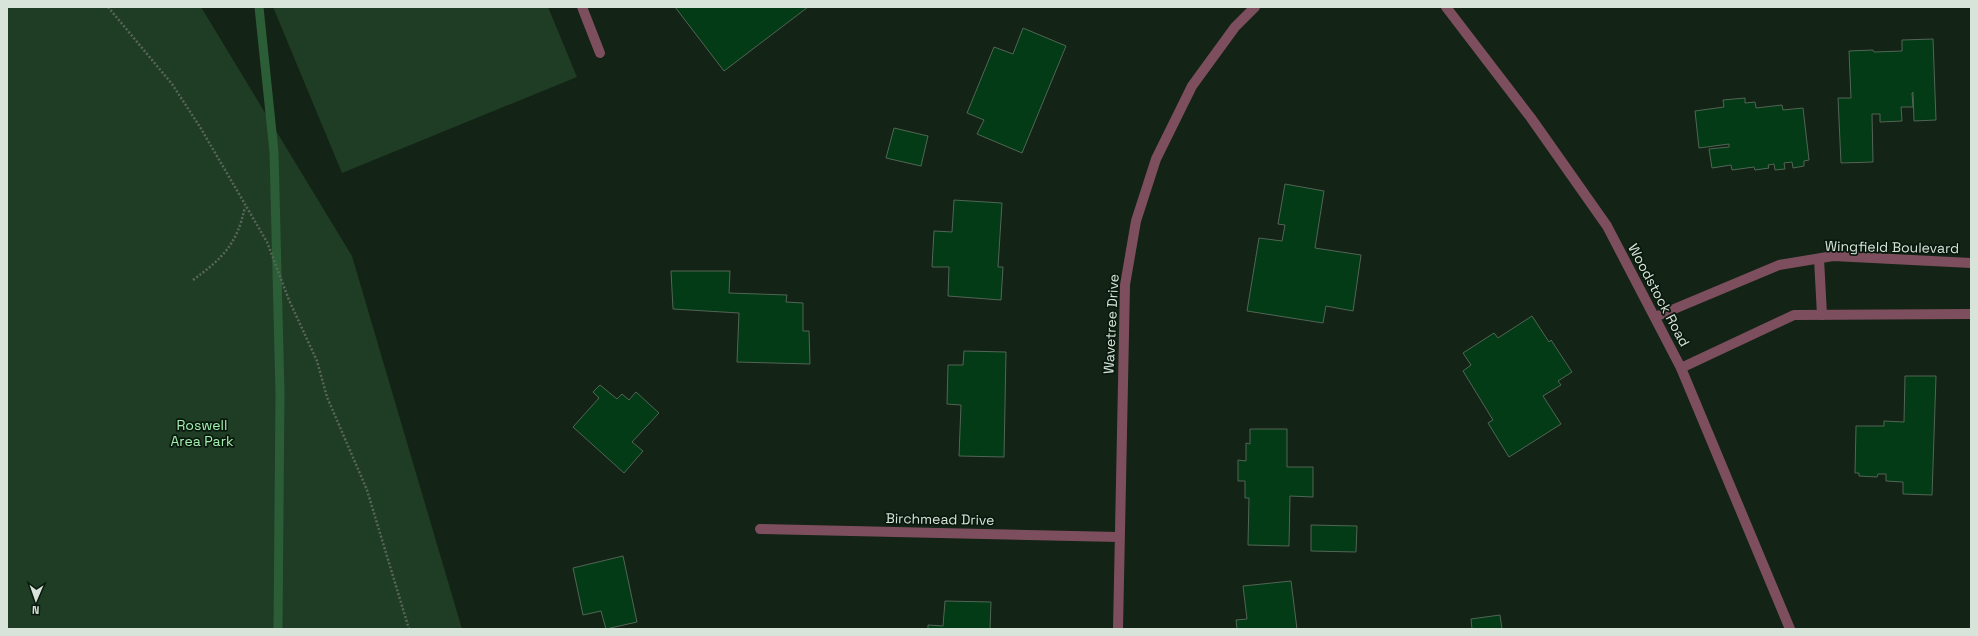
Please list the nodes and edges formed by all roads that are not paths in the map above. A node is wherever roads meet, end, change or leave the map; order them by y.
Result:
1 (582, 7) edge
2 (1255, 7) edge
3 (1446, 7) edge
4 (600, 54) dead end
5 (1819, 258) junction
6 (1971, 263) edge
7 (1822, 314) junction
8 (1971, 314) edge
9 (1655, 318) junction
10 (1681, 368) junction
11 (760, 529) dead end
12 (1119, 537) junction
13 (1118, 629) edge
14 (1790, 629) edge

1 - 4 street
2 - 12 street, Wavetree Drive
3 - 9 street, Woodstock Road
5 - 6 street, Wingfield Boulevard
5 - 7 street
5 - 9 street, Wingfield Boulevard
7 - 8 street
7 - 10 street
9 - 10 street, Woodstock Road
10 - 14 street, Woodstock Road
11 - 12 street, Birchmead Drive
12 - 13 street, Wavetree Drive

